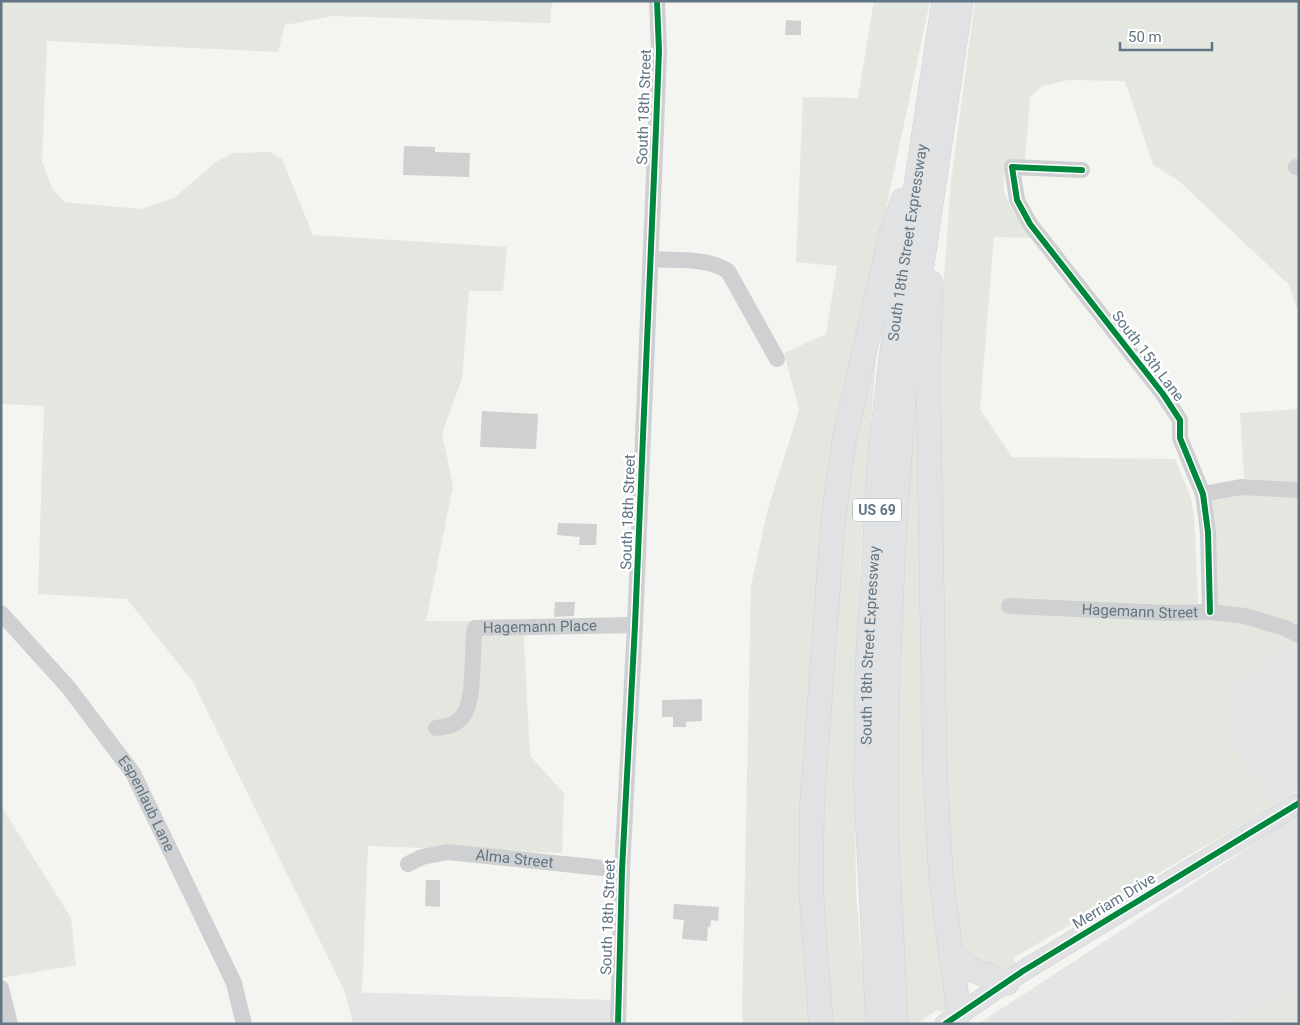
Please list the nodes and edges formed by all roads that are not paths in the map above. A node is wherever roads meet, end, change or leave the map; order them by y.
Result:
1 (657, 1) edge
2 (944, 1) edge
3 (961, 1) edge
4 (924, 134) junction
5 (1082, 170) dead end
6 (928, 224) junction
7 (651, 260) junction
8 (777, 359) dead end
9 (1299, 490) edge
10 (1203, 494) junction
11 (1009, 606) dead end
12 (1210, 612) junction
13 (1, 614) edge
14 (636, 625) junction
15 (1299, 635) edge
16 (436, 728) dead end
17 (1299, 803) edge
18 (408, 864) dead end
19 (622, 870) junction
20 (951, 954) junction
21 (1007, 982) junction
22 (1, 988) edge
23 (952, 1019) edge
24 (887, 1021) edge
25 (10, 1024) edge
26 (244, 1024) edge
27 (618, 1024) edge
28 (821, 1024) edge

1 - 7 street, South 18th Street
2 - 4 highway, South 18th Street Expressway / US 69
3 - 6 highway, South 18th Street Expressway / US 69
4 - 24 highway, South 18th Street Expressway / US 69
4 - 28 highway
5 - 10 street, South 15th Lane
6 - 20 highway
6 - 24 highway, South 18th Street Expressway / US 69
7 - 8 street
7 - 14 street, South 18th Street
9 - 10 street
10 - 12 street, South 15th Lane
11 - 12 street, Hagemann Street
12 - 15 street, Hagemann Street
13 - 26 street, Espenlaub Lane
14 - 16 street, Hagemann Place
14 - 19 street, South 18th Street
17 - 21 main road, Merriam Drive
18 - 19 street, Alma Street
19 - 27 street, South 18th Street
20 - 21 highway
20 - 23 highway
21 - 23 main road, Merriam Drive
22 - 25 street

